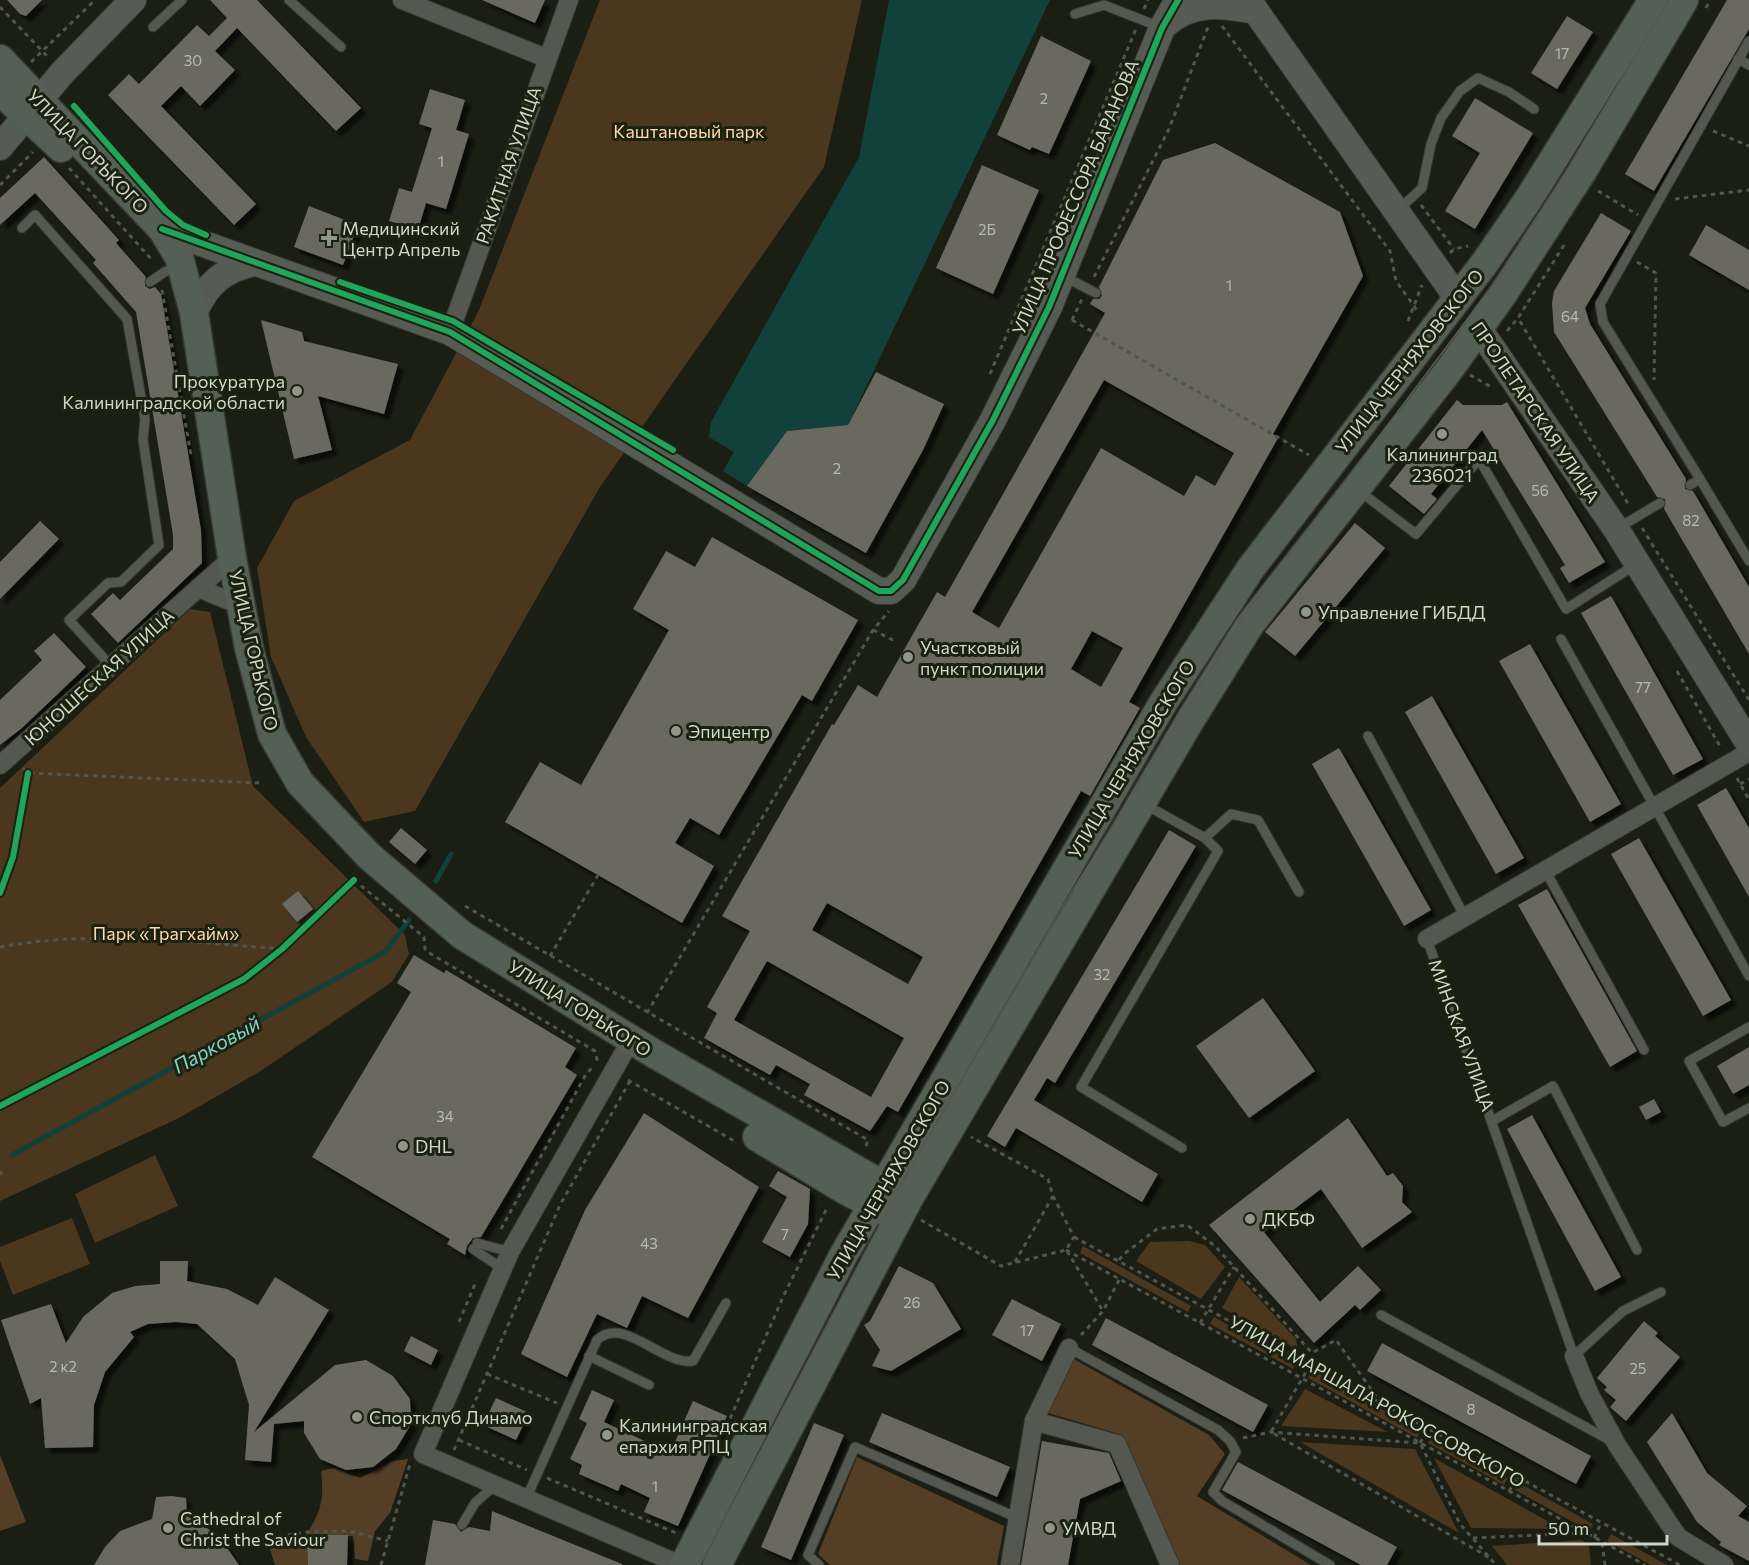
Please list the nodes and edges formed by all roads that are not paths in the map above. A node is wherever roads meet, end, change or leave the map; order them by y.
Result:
1 (133, 0) edge
2 (182, 0) edge
3 (289, 0) edge
4 (402, 0) edge
5 (569, 0) edge
6 (1168, 0) edge
7 (1178, 0) edge
8 (1653, 0) edge
9 (1684, 0) edge
10 (1252, 6) edge
11 (1075, 14) dead end
12 (1151, 23) junction
13 (153, 27) dead end
14 (1749, 41) edge
15 (341, 47) dead end
16 (0, 58) edge
17 (546, 58) junction
18 (1738, 59) junction
19 (1749, 66) edge
20 (0, 91) edge
21 (1534, 109) dead end
22 (20, 123) edge
23 (1396, 212) junction
24 (22, 228) dead end
25 (162, 229) junction
26 (254, 263) junction
27 (1063, 276) junction
28 (1091, 291) road end
29 (1458, 299) junction
30 (194, 313) junction
31 (1479, 328) junction
32 (450, 332) junction
33 (1318, 461) junction
34 (1700, 479) junction
35 (1690, 485) dead end
36 (1357, 489) junction
37 (1660, 503) dead end
38 (1616, 529) junction
39 (1749, 561) edge
40 (227, 562) junction
41 (1637, 564) junction
42 (198, 588) junction
43 (227, 600) junction
44 (1561, 639) dead end
45 (111, 666) junction
46 (1368, 736) dead end
47 (1749, 744) edge
48 (1749, 752) edge
49 (5, 760) edge
50 (1142, 803) junction
51 (1656, 806) junction
52 (1205, 838) junction
53 (1545, 870) junction
54 (1299, 892) dead end
55 (1465, 917) junction
56 (1427, 939) joint
57 (1749, 976) edge
58 (1749, 1027) edge
59 (1644, 1050) dead end
60 (624, 1062) junction
61 (1749, 1108) edge
62 (1492, 1121) junction
63 (1182, 1148) dead end
64 (878, 1195) junction
65 (909, 1212) junction
66 (1638, 1250) dead end
67 (510, 1252) junction
68 (502, 1269) junction
69 (1661, 1292) dead end
70 (726, 1303) dead end
71 (1381, 1315) dead end
72 (1070, 1348) joint
73 (590, 1356) junction
74 (1574, 1356) junction
75 (649, 1385) dead end
76 (1034, 1421) junction
77 (1617, 1445) junction
78 (495, 1485) junction
79 (526, 1499) junction
80 (1018, 1518) junction
81 (462, 1525) dead end
82 (682, 1565) edge
83 (717, 1565) edge
84 (819, 1565) edge
85 (1010, 1565) edge
86 (1170, 1565) edge
87 (1330, 1565) edge
88 (1724, 1565) edge

1 - 22 street
2 - 13 lane
3 - 15 lane
4 - 17 street
5 - 17 street, РАКИТНАЯ УЛИЦА
6 - 12 street, УЛИЦА ПРОФЕССОРА БАРАНОВА
7 - 12 street, УЛИЦА ПРОФЕССОРА БАРАНОВА
8 - 29 main road, УЛИЦА ЧЕРНЯХОВСКОГО
9 - 31 main road, УЛИЦА ЧЕРНЯХОВСКОГО
10 - 12 street
10 - 23 street, ПРОЛЕТАРСКАЯ УЛИЦА
11 - 12 lane
12 - 27 street, УЛИЦА ПРОФЕССОРА БАРАНОВА
14 - 18 lane
16 - 22 main road, УЛИЦА ГОРЬКОГО
17 - 32 street, РАКИТНАЯ УЛИЦА
18 - 19 lane
18 - 34 lane
20 - 22 main road, УЛИЦА ГОРЬКОГО
21 - 23 lane
22 - 25 main road, УЛИЦА ГОРЬКОГО
22 - 40 main road, УЛИЦА ГОРЬКОГО
23 - 29 street, ПРОЛЕТАРСКАЯ УЛИЦА
24 - 45 lane
25 - 26 street
25 - 30 main road, УЛИЦА ГОРЬКОГО
26 - 30 street
26 - 32 street
27 - 28 lane
27 - 32 street, УЛИЦА ПРОФЕССОРА БАРАНОВА
29 - 31 main road, ПРОЛЕТАРСКАЯ УЛИЦА
29 - 33 main road, УЛИЦА ЧЕРНЯХОВСКОГО
30 - 40 main road, УЛИЦА ГОРЬКОГО
31 - 36 main road, УЛИЦА ЧЕРНЯХОВСКОГО
31 - 38 street, ПРОЛЕТАРСКАЯ УЛИЦА
33 - 36 main road
33 - 64 main road, УЛИЦА ЧЕРНЯХОВСКОГО
34 - 35 lane
34 - 39 lane
36 - 41 lane
36 - 50 main road, УЛИЦА ЧЕРНЯХОВСКОГО
37 - 38 lane
38 - 41 street, ПРОЛЕТАРСКАЯ УЛИЦА
40 - 42 street, ЮНОШЕСКАЯ УЛИЦА
40 - 43 main road, УЛИЦА ГОРЬКОГО
40 - 60 main road, УЛИЦА ГОРЬКОГО
41 - 47 street, ПРОЛЕТАРСКАЯ УЛИЦА
42 - 43 street
42 - 45 street, ЮНОШЕСКАЯ УЛИЦА
43 - 60 main road, УЛИЦА ГОРЬКОГО
44 - 51 lane
45 - 49 street, ЮНОШЕСКАЯ УЛИЦА
46 - 55 lane
48 - 51 street, МИНСКАЯ УЛИЦА
50 - 52 lane
50 - 65 main road, УЛИЦА ЧЕРНЯХОВСКОГО
51 - 53 street, МИНСКАЯ УЛИЦА
51 - 57 lane
52 - 54 lane
52 - 63 lane
53 - 55 street, МИНСКАЯ УЛИЦА
53 - 59 lane
55 - 56 street, МИНСКАЯ УЛИЦА
56 - 62 lane, МИНСКАЯ УЛИЦА
58 - 61 lane
60 - 64 main road, УЛИЦА ГОРЬКОГО
60 - 67 street
62 - 66 lane
62 - 74 lane, МИНСКАЯ УЛИЦА
64 - 65 main road, УЛИЦА ГОРЬКОГО
64 - 82 main road, УЛИЦА ЧЕРНЯХОВСКОГО
65 - 83 main road, УЛИЦА ЧЕРНЯХОВСКОГО
67 - 68 street
67 - 68 lane
68 - 78 street
69 - 74 lane
70 - 73 lane
71 - 77 lane
72 - 76 street
72 - 87 lane
73 - 75 lane
73 - 79 lane
74 - 77 street, МИНСКАЯ УЛИЦА
76 - 80 street
76 - 86 street
77 - 88 street
78 - 79 street
78 - 81 lane
79 - 82 street
80 - 84 lane
80 - 85 street

